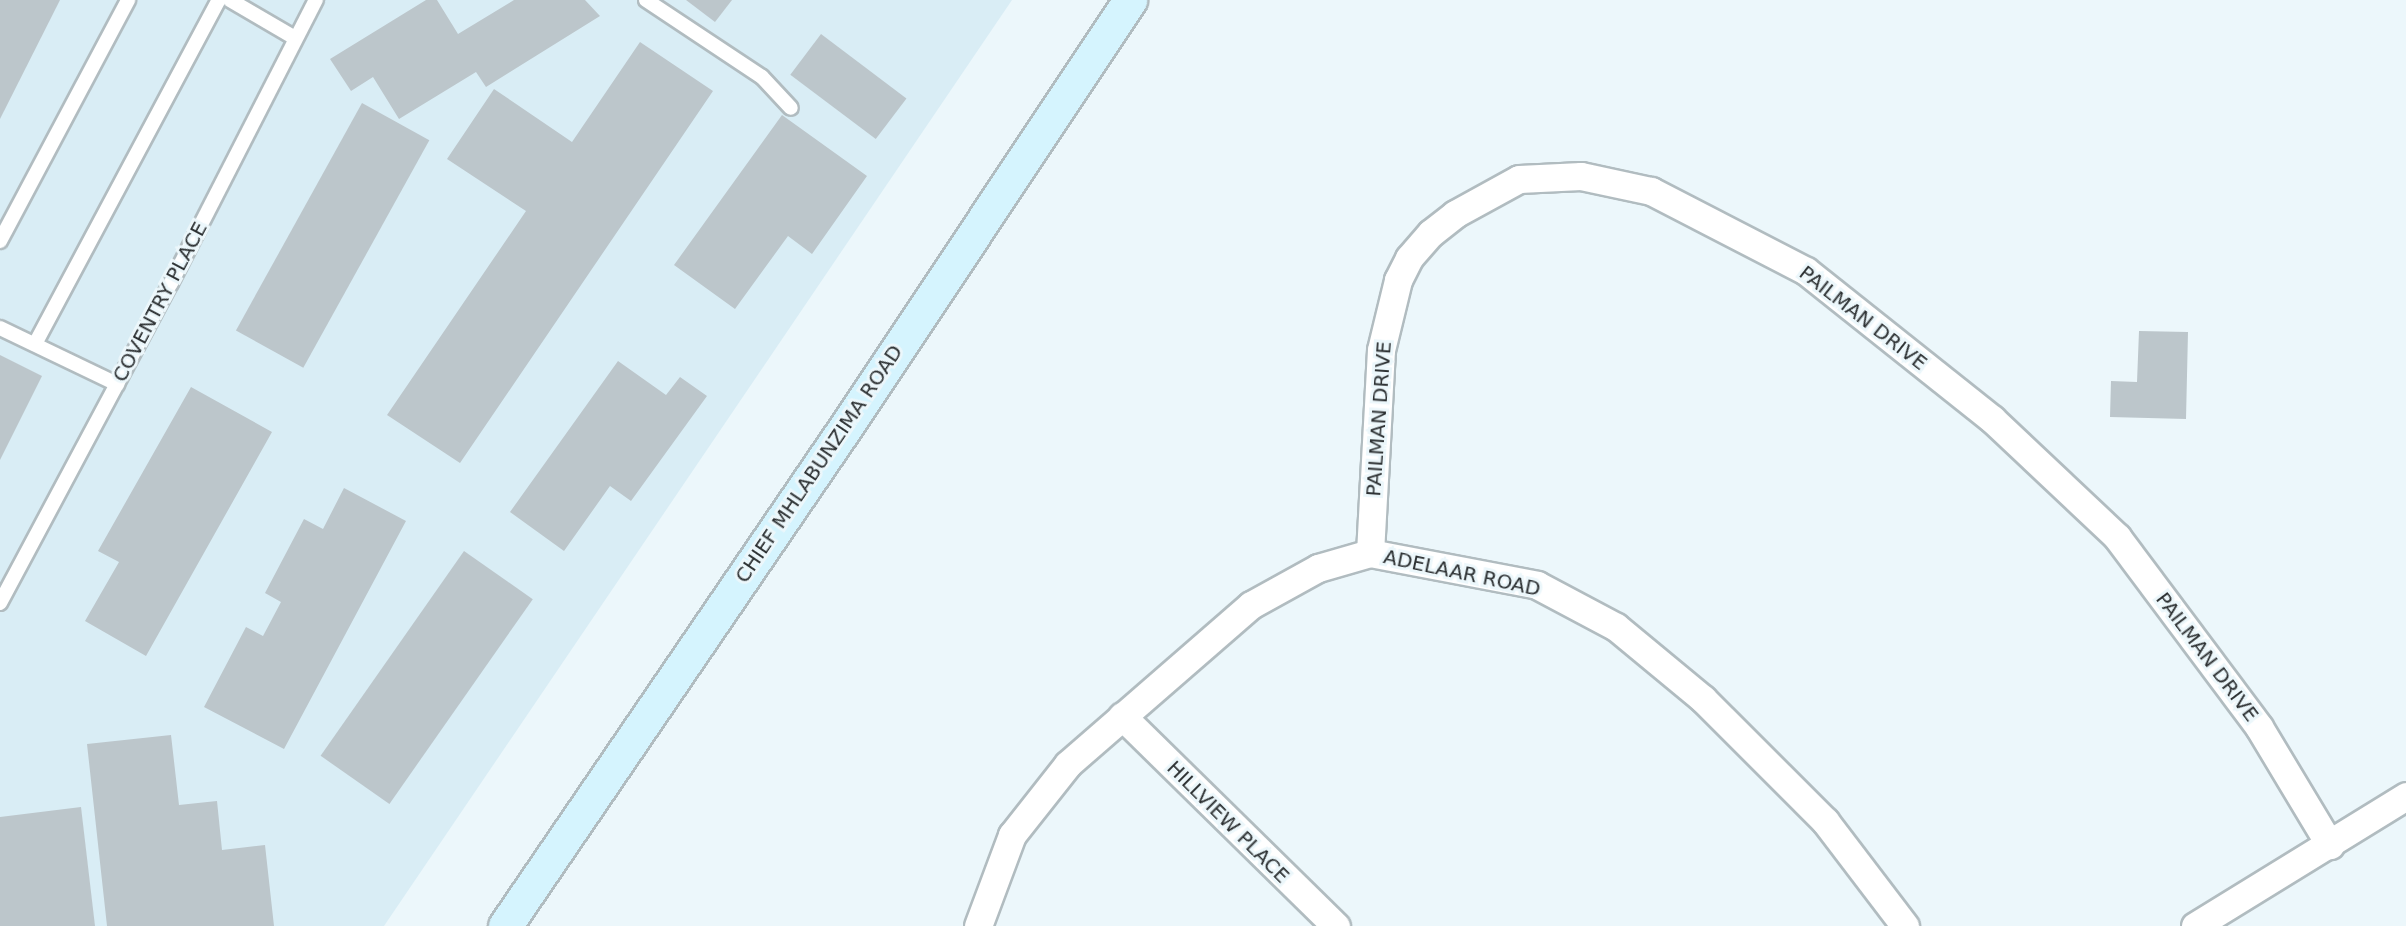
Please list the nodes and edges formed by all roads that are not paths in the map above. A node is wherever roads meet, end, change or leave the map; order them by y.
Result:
1 (128, 0) edge
2 (219, 0) edge
3 (230, 0) edge
4 (299, 0) edge
5 (646, 0) edge
6 (1130, 0) edge
7 (314, 3) edge
8 (295, 38) junction
9 (791, 108) dead end
10 (0, 241) edge
11 (0, 328) edge
12 (35, 345) junction
13 (117, 384) junction
14 (1370, 553) junction
15 (0, 603) edge
16 (1122, 716) junction
17 (2406, 796) edge
18 (2330, 845) junction
19 (505, 926) edge
20 (978, 926) edge
21 (1336, 926) edge
22 (1905, 926) edge
23 (2195, 926) edge

1 - 10 lane
2 - 12 lane
3 - 8 lane
4 - 7 lane
5 - 9 lane
6 - 19 main road, CHIEF MHLABUNZIMA ROAD
7 - 8 lane, COVENTRY PLACE
8 - 13 lane, COVENTRY PLACE
11 - 12 lane
12 - 13 lane
13 - 15 lane, COVENTRY PLACE
14 - 16 street, ADELAAR ROAD
14 - 18 street, PAILMAN DRIVE
14 - 22 street, ADELAAR ROAD
16 - 20 street, ADELAAR ROAD
16 - 21 street, HILLVIEW PLACE
17 - 18 street
18 - 23 street

